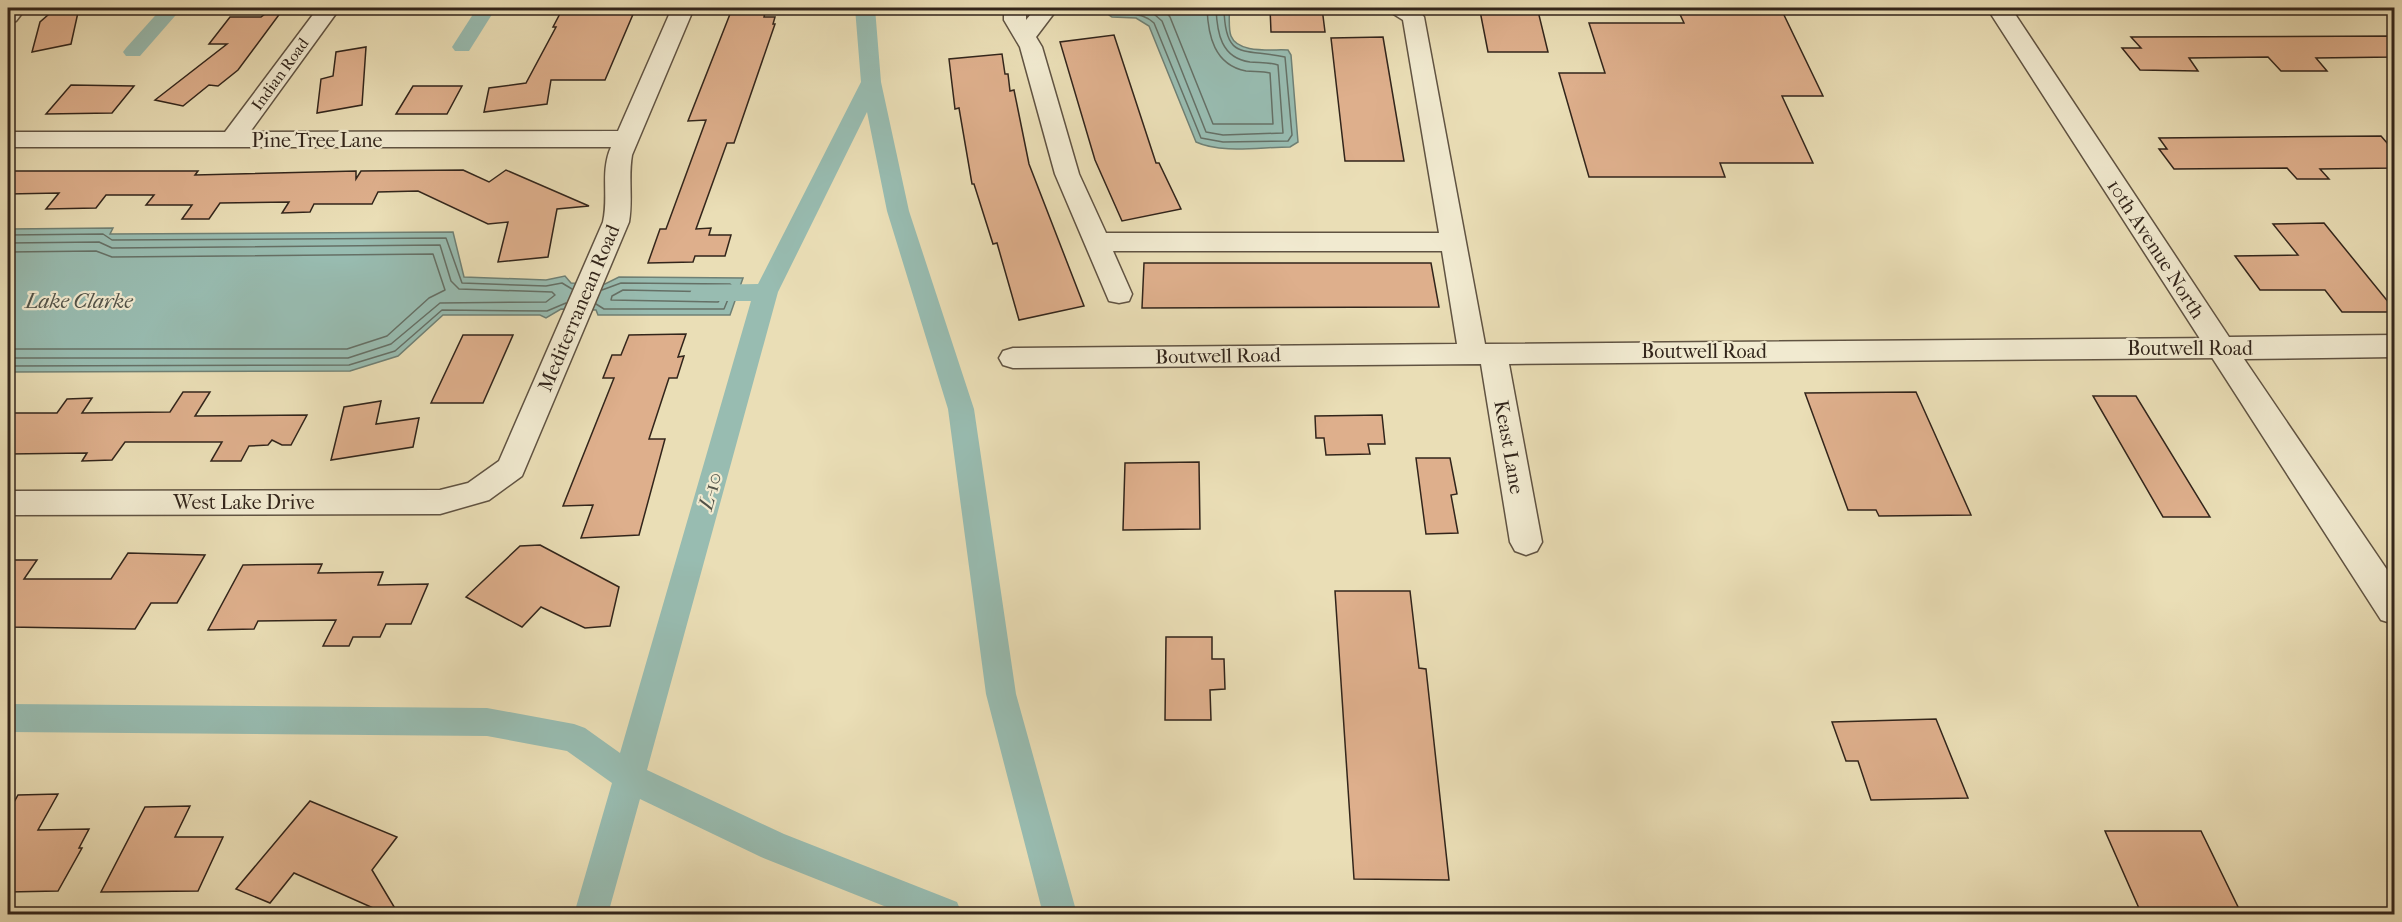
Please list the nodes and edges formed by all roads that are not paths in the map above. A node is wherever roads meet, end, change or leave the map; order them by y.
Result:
1 (15, 8) edge
2 (329, 8) edge
3 (683, 8) edge
4 (1395, 8) edge
5 (1999, 8) edge
6 (1025, 13) edge
7 (8, 16) edge
8 (627, 139) junction
9 (8, 140) edge
10 (232, 140) junction
11 (1097, 242) junction
12 (1451, 242) junction
13 (1119, 294) dead end
14 (2394, 346) edge
15 (2221, 348) junction
16 (1483, 353) junction
17 (1013, 358) dead end
18 (480, 492) joint
19 (8, 503) edge
20 (1526, 542) dead end
21 (2394, 609) edge

1 - 7 street
2 - 10 street, Indian Road
3 - 8 street, Mediterranean Road
4 - 12 street, Keast Lane
5 - 15 street, 10th Avenue North
6 - 11 street
8 - 10 street, Pine Tree Lane
8 - 18 street, Mediterranean Road
9 - 10 street, Pine Tree Lane
11 - 12 street
11 - 13 street
12 - 16 street, Keast Lane
14 - 15 street, Boutwell Road
15 - 16 street, Boutwell Road
15 - 21 street, 10th Avenue North
16 - 17 street, Boutwell Road
16 - 20 street, Keast Lane
18 - 19 street, West Lake Drive

